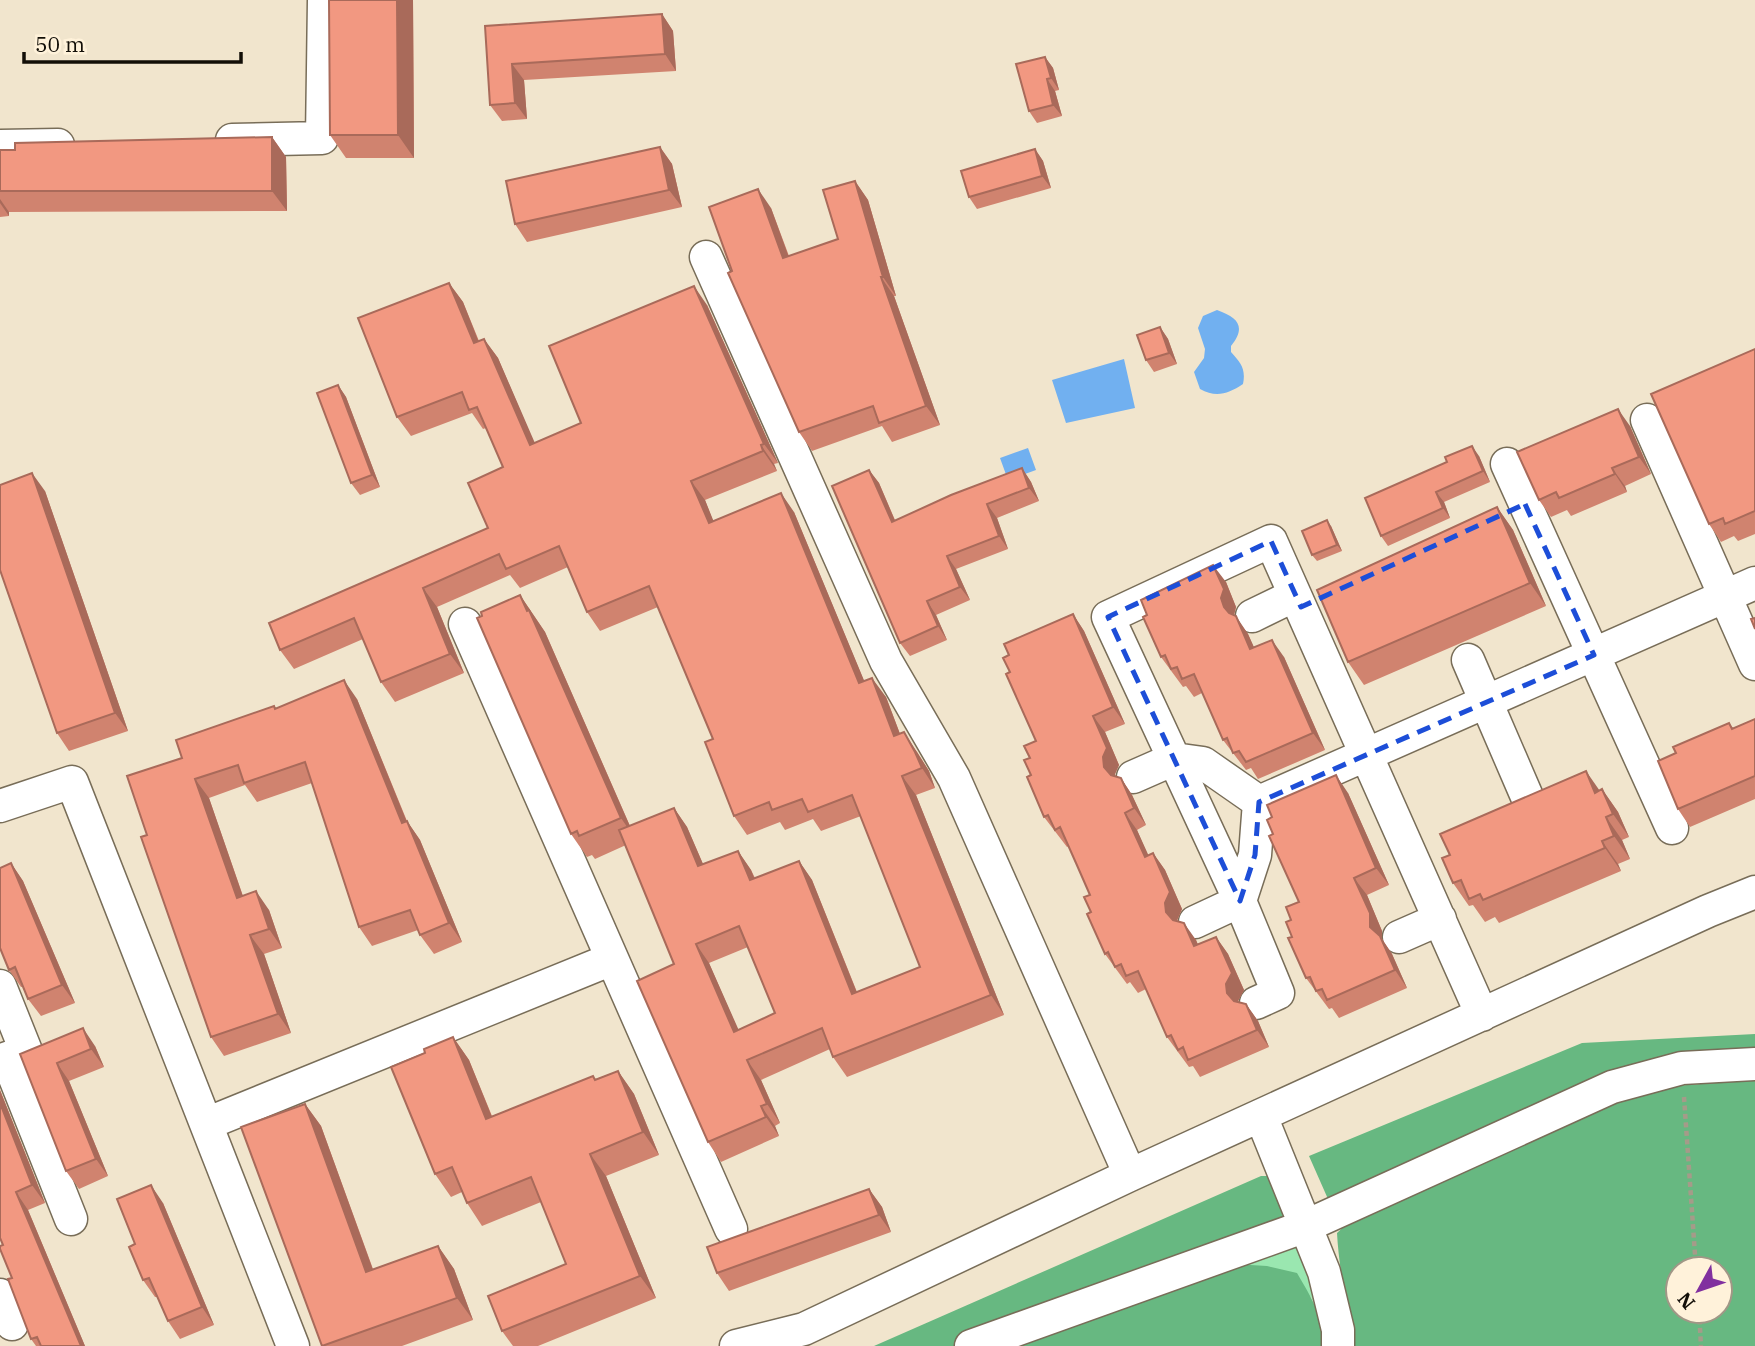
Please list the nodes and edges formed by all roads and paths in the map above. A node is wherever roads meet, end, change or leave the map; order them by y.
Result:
1 (324, 0) edge
2 (201, 141) edge
3 (80, 144) edge
4 (0, 146) edge
5 (706, 257) dead end
6 (1647, 420) dead end
7 (1507, 464) dead end
8 (1755, 583) edge
9 (1725, 596) junction
10 (1307, 599) junction
11 (1252, 616) dead end
12 (465, 624) dead end
13 (1594, 655) junction
14 (1468, 660) dead end
15 (1755, 664) edge
16 (1487, 702) junction
17 (1367, 756) junction
18 (1174, 759) junction
19 (1133, 777) dead end
20 (1528, 799) edge
21 (1259, 802) junction
22 (0, 806) edge
23 (1672, 828) dead end
24 (1755, 892) edge
25 (1240, 901) junction
26 (1440, 919) junction
27 (1195, 922) dead end
28 (1399, 937) dead end
29 (612, 959) junction
30 (0, 986) edge
31 (1256, 1003) dead end
32 (1482, 1015) junction
33 (3, 1060) edge
34 (1755, 1064) edge
35 (1682, 1068) junction
36 (1261, 1116) junction
37 (206, 1124) junction
38 (1130, 1175) junction
39 (71, 1219) dead end
40 (1306, 1226) junction
41 (731, 1229) dead end
42 (1695, 1255) edge
43 (1700, 1325) edge
44 (293, 1346) edge
45 (736, 1346) edge
46 (971, 1346) edge
47 (1338, 1346) edge
48 (1701, 1346) edge

1 - 2 street
3 - 4 street
5 - 38 street
6 - 9 street
7 - 13 street
8 - 9 street
9 - 13 street
9 - 15 street
10 - 11 street
10 - 17 street
10 - 18 street
12 - 29 street
13 - 16 street
13 - 23 street
14 - 16 street
16 - 17 street
16 - 20 street
17 - 21 street
17 - 26 street
18 - 19 street
18 - 21 street
18 - 25 street
21 - 25 street
22 - 37 street
24 - 32 street
25 - 27 street
25 - 31 street
26 - 28 street
26 - 32 street
29 - 37 street
29 - 41 street
30 - 33 street
32 - 36 street
33 - 39 street
34 - 35 street
35 - 40 street
35 - 42 path
36 - 38 street
36 - 40 street
37 - 44 street
38 - 45 street
40 - 46 street
40 - 47 street
43 - 48 path

